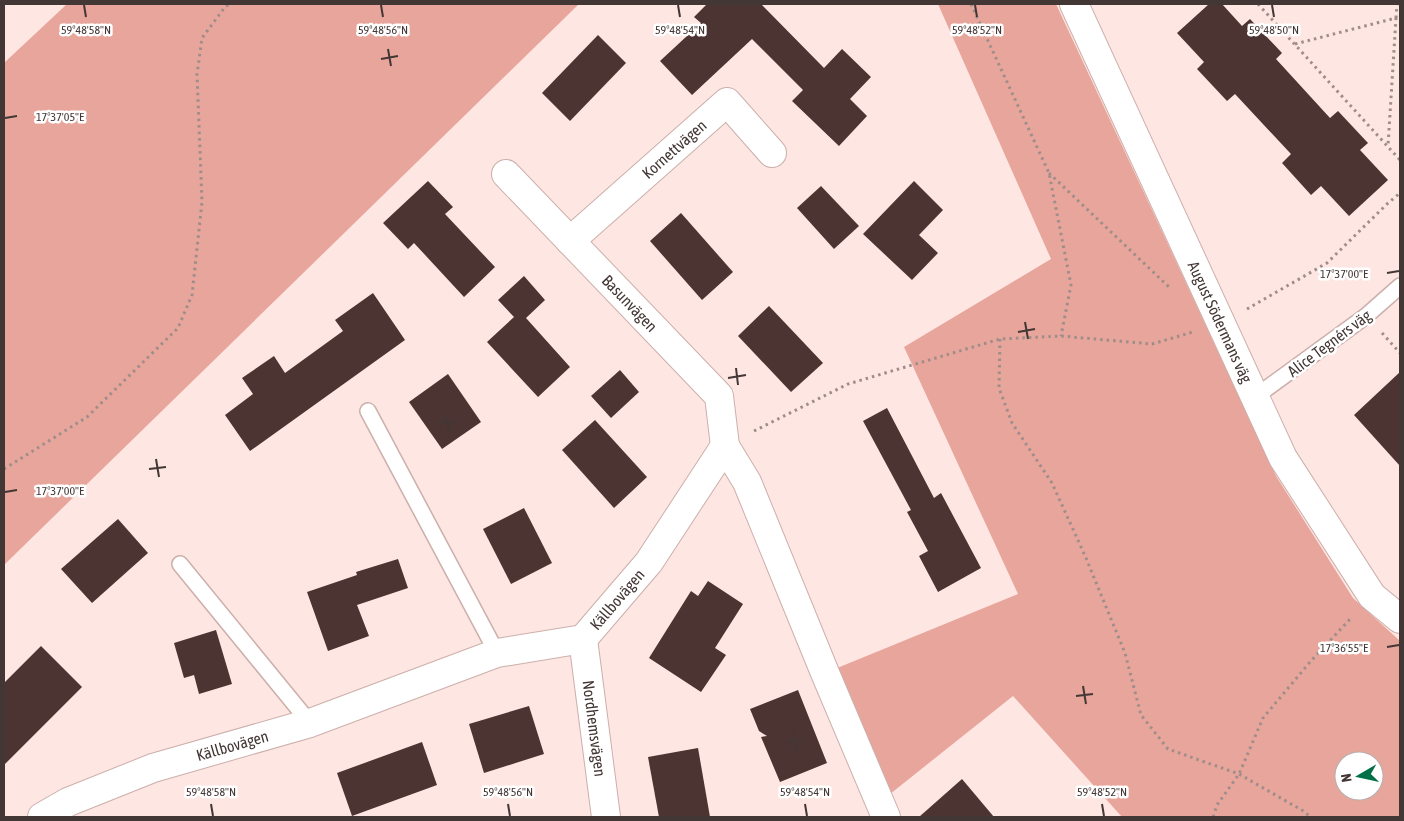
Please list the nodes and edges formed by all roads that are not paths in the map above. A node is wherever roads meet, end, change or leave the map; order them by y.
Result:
1 (1074, 4) edge
2 (772, 153) dead end
3 (506, 174) dead end
4 (570, 242) junction
5 (1400, 286) edge
6 (1255, 397) junction
7 (368, 411) dead end
8 (724, 446) junction
9 (180, 564) dead end
10 (1400, 619) edge
11 (582, 639) junction
12 (497, 653) junction
13 (310, 723) junction
14 (42, 817) edge
15 (606, 817) edge
16 (886, 817) edge

1 - 6 street, August Södermans väg
2 - 4 street, Kornettvägen
3 - 4 street, Basunvägen
4 - 8 street, Basunvägen
5 - 6 lane, Alice Tegnérs väg
6 - 10 street, August Södermans väg
7 - 12 lane
8 - 11 street, Källbovägen
8 - 16 street
9 - 13 lane
11 - 12 street, Källbovägen
11 - 15 street, Nordhemsvägen
12 - 13 street, Källbovägen
13 - 14 street, Källbovägen

